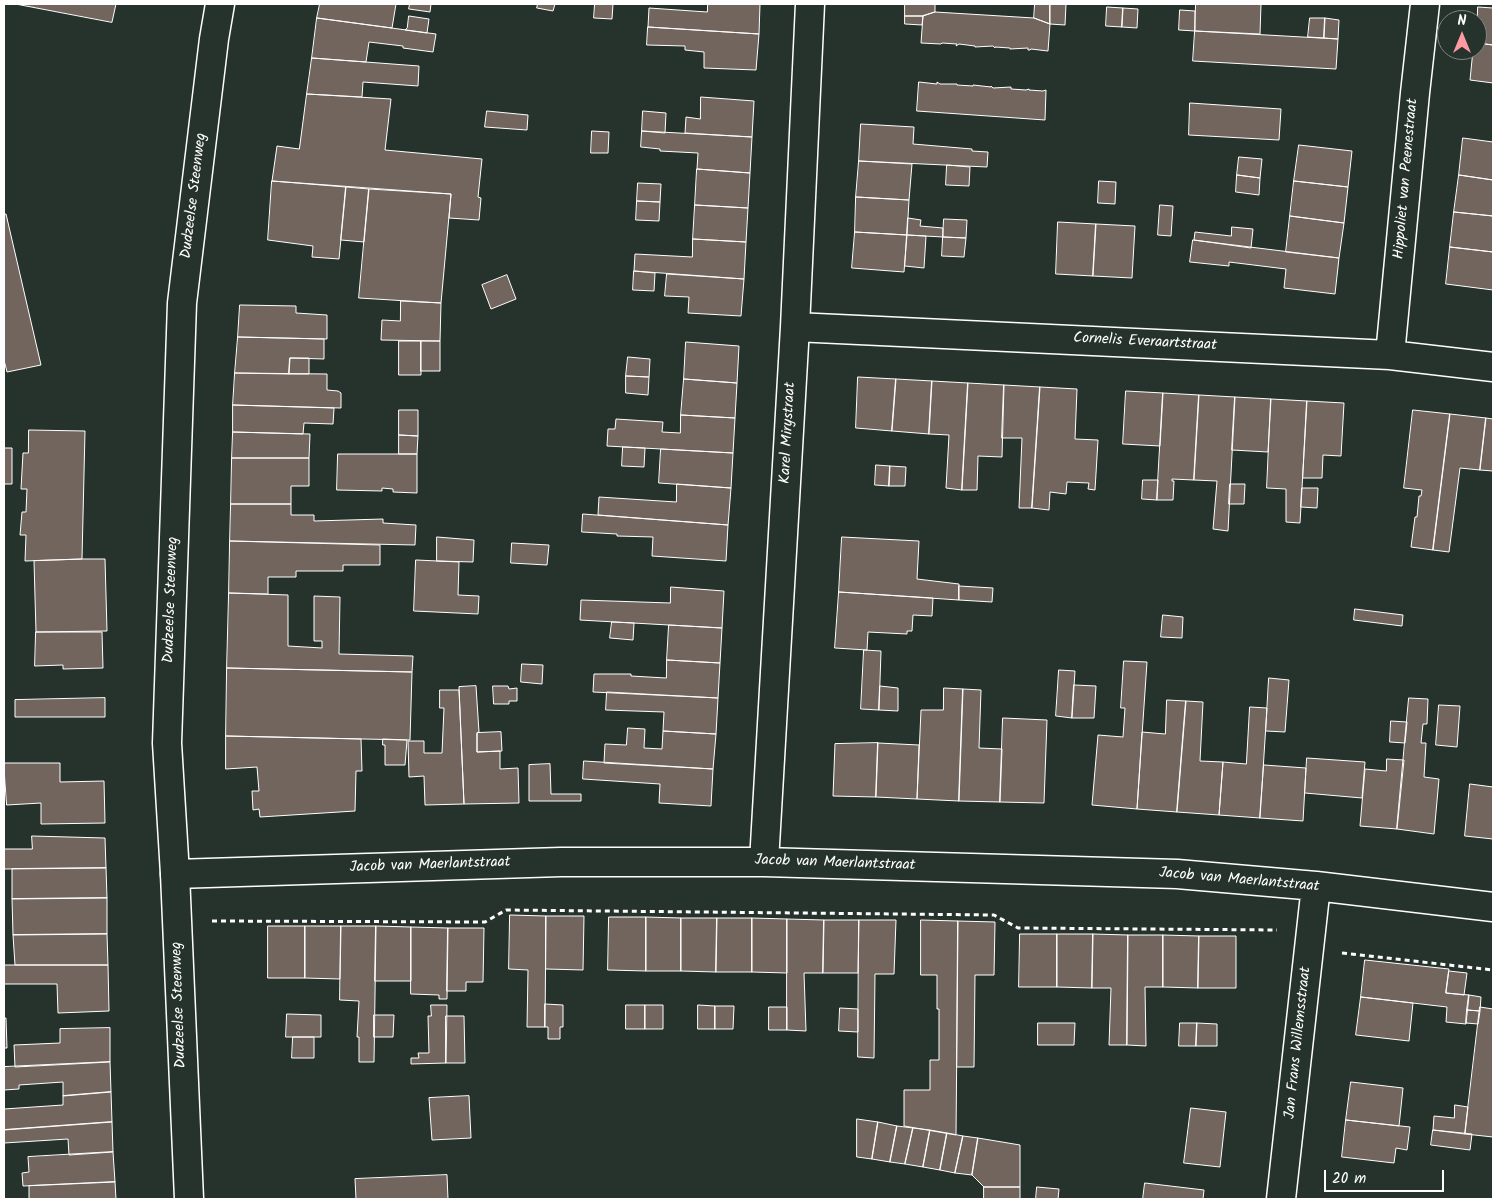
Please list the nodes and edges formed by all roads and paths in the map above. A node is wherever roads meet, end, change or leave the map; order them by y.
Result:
1 (220, 4) edge
2 (810, 4) edge
3 (1425, 4) edge
4 (795, 327) junction
5 (1390, 355) junction
6 (1493, 367) edge
7 (764, 862) junction
8 (175, 874) junction
9 (1316, 886) junction
10 (1493, 907) edge
11 (177, 922) junction
12 (1309, 949) junction
13 (1493, 970) edge
14 (189, 1199) edge
15 (1281, 1199) edge

1 - 8 street, Dudzeelse Steenweg
2 - 4 street, Karel Mirystraat
3 - 5 street, Hippoliet van Peenestraat
4 - 5 street, Cornelis Everaartstraat
4 - 7 street, Karel Mirystraat
5 - 6 street, Cornelis Everaartstraat
7 - 8 street, Jacob van Maerlantstraat
7 - 9 street, Jacob van Maerlantstraat
8 - 11 street, Dudzeelse Steenweg
9 - 10 street, Jacob van Maerlantstraat
9 - 12 street, Jan Frans Willemsstraat
11 - 12 path
11 - 14 street, Dudzeelse Steenweg
12 - 13 path
12 - 15 street, Jan Frans Willemsstraat

